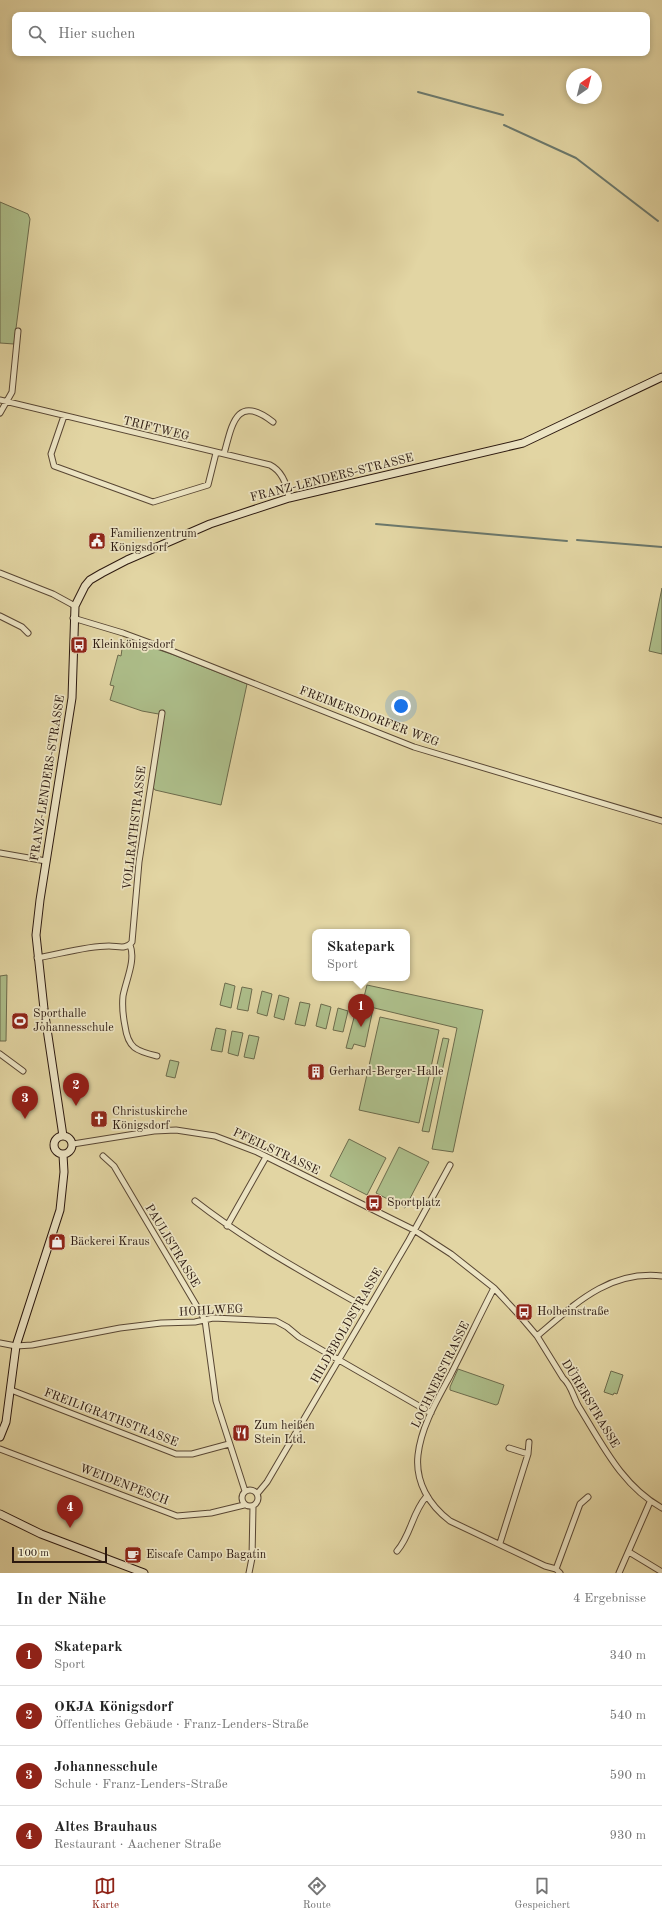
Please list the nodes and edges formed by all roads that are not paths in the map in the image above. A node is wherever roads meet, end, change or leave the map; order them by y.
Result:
1 (18, 331) dead end
2 (662, 377) edge
3 (0, 400) edge
4 (7, 402) junction
5 (0, 413) edge
6 (64, 416) junction
7 (273, 422) dead end
8 (216, 453) junction
9 (224, 454) junction
10 (289, 498) junction
11 (0, 573) edge
12 (75, 606) junction
13 (0, 616) edge
14 (73, 618) junction
15 (28, 633) dead end
16 (162, 713) dead end
17 (662, 821) edge
18 (0, 853) edge
19 (46, 860) junction
20 (130, 945) junction
21 (37, 958) junction
22 (0, 1054) edge
23 (157, 1056) dead end
24 (23, 1071) dead end
25 (63, 1136) junction
26 (72, 1144) junction
27 (63, 1155) junction
28 (103, 1156) dead end
29 (266, 1157) junction
30 (450, 1165) dead end
31 (195, 1201) dead end
32 (227, 1226) junction
33 (414, 1230) junction
34 (662, 1276) edge
35 (494, 1288) junction
36 (368, 1309) junction
37 (205, 1320) junction
38 (537, 1336) junction
39 (0, 1343) edge
40 (16, 1346) junction
41 (339, 1359) junction
42 (11, 1390) junction
43 (431, 1413) junction
44 (0, 1437) edge
45 (529, 1442) dead end
46 (229, 1444) junction
47 (509, 1448) dead end
48 (0, 1449) edge
49 (528, 1454) junction
50 (245, 1491) junction
51 (257, 1494) junction
52 (588, 1497) dead end
53 (426, 1498) junction
54 (650, 1502) junction
55 (244, 1505) junction
56 (253, 1506) junction
57 (662, 1508) edge
58 (0, 1514) edge
59 (500, 1543) junction
60 (397, 1551) dead end
61 (629, 1552) junction
62 (558, 1571) edge
63 (662, 1572) edge
64 (144, 1573) edge
65 (249, 1573) edge
66 (619, 1573) edge

1 - 4 street
2 - 10 street, FRANZ-LENDERS-STRASSE
3 - 4 street, TRIFTWEG
4 - 5 street
4 - 6 street, TRIFTWEG
6 - 8 street, TRIFTWEG
6 - 8 street
7 - 9 street
8 - 9 street, TRIFTWEG
9 - 10 street, TRIFTWEG
10 - 12 street, FRANZ-LENDERS-STRASSE
11 - 12 street
12 - 14 street, FRANZ-LENDERS-STRASSE
13 - 15 street
14 - 17 street, FREIMERSDORFER WEG
14 - 19 street, FRANZ-LENDERS-STRASSE
16 - 20 street, VOLLRATHSTRASSE
18 - 19 street
19 - 21 street, FRANZ-LENDERS-STRASSE
20 - 21 street
20 - 23 street, VOLLRATHSTRASSE
21 - 25 street, FRANZ-LENDERS-STRASSE
22 - 24 street
25 - 26 street
25 - 27 street
26 - 27 street
26 - 29 street, PFEILSTRASSE
27 - 40 street
28 - 37 street, PAULISTRASSE
29 - 32 street
29 - 33 street, PFEILSTRASSE
30 - 33 street, HILDEBOLDSTRASSE
31 - 32 street
32 - 36 street
33 - 35 street, DÜRERSTRASSE
33 - 36 street, HILDEBOLDSTRASSE
34 - 38 street
35 - 38 street, DÜRERSTRASSE
35 - 43 street, LOCHNERSTRASSE
36 - 41 street, HILDEBOLDSTRASSE
37 - 40 street, HOHLWEG
37 - 41 street, HOHLWEG
37 - 46 street, PAULISTRASSE
38 - 54 street, DÜRERSTRASSE
39 - 40 street, HOHLWEG
40 - 42 street
41 - 43 street, HOHLWEG
41 - 51 street, HILDEBOLDSTRASSE
42 - 44 street
42 - 46 street, FREILIGRATHSTRASSE
43 - 53 street, LOCHNERSTRASSE
45 - 49 street
46 - 50 street, PAULISTRASSE
47 - 49 street
48 - 55 street, WEIDENPESCH
49 - 59 street
50 - 51 street
50 - 55 street, PAULISTRASSE
51 - 56 street
52 - 62 street, LOCHNERSTRASSE
53 - 59 street, LOCHNERSTRASSE
53 - 60 street
54 - 57 street, DÜRERSTRASSE
54 - 61 street
55 - 56 street
56 - 65 street
58 - 64 street
59 - 62 street, LOCHNERSTRASSE
61 - 63 street
61 - 66 street

